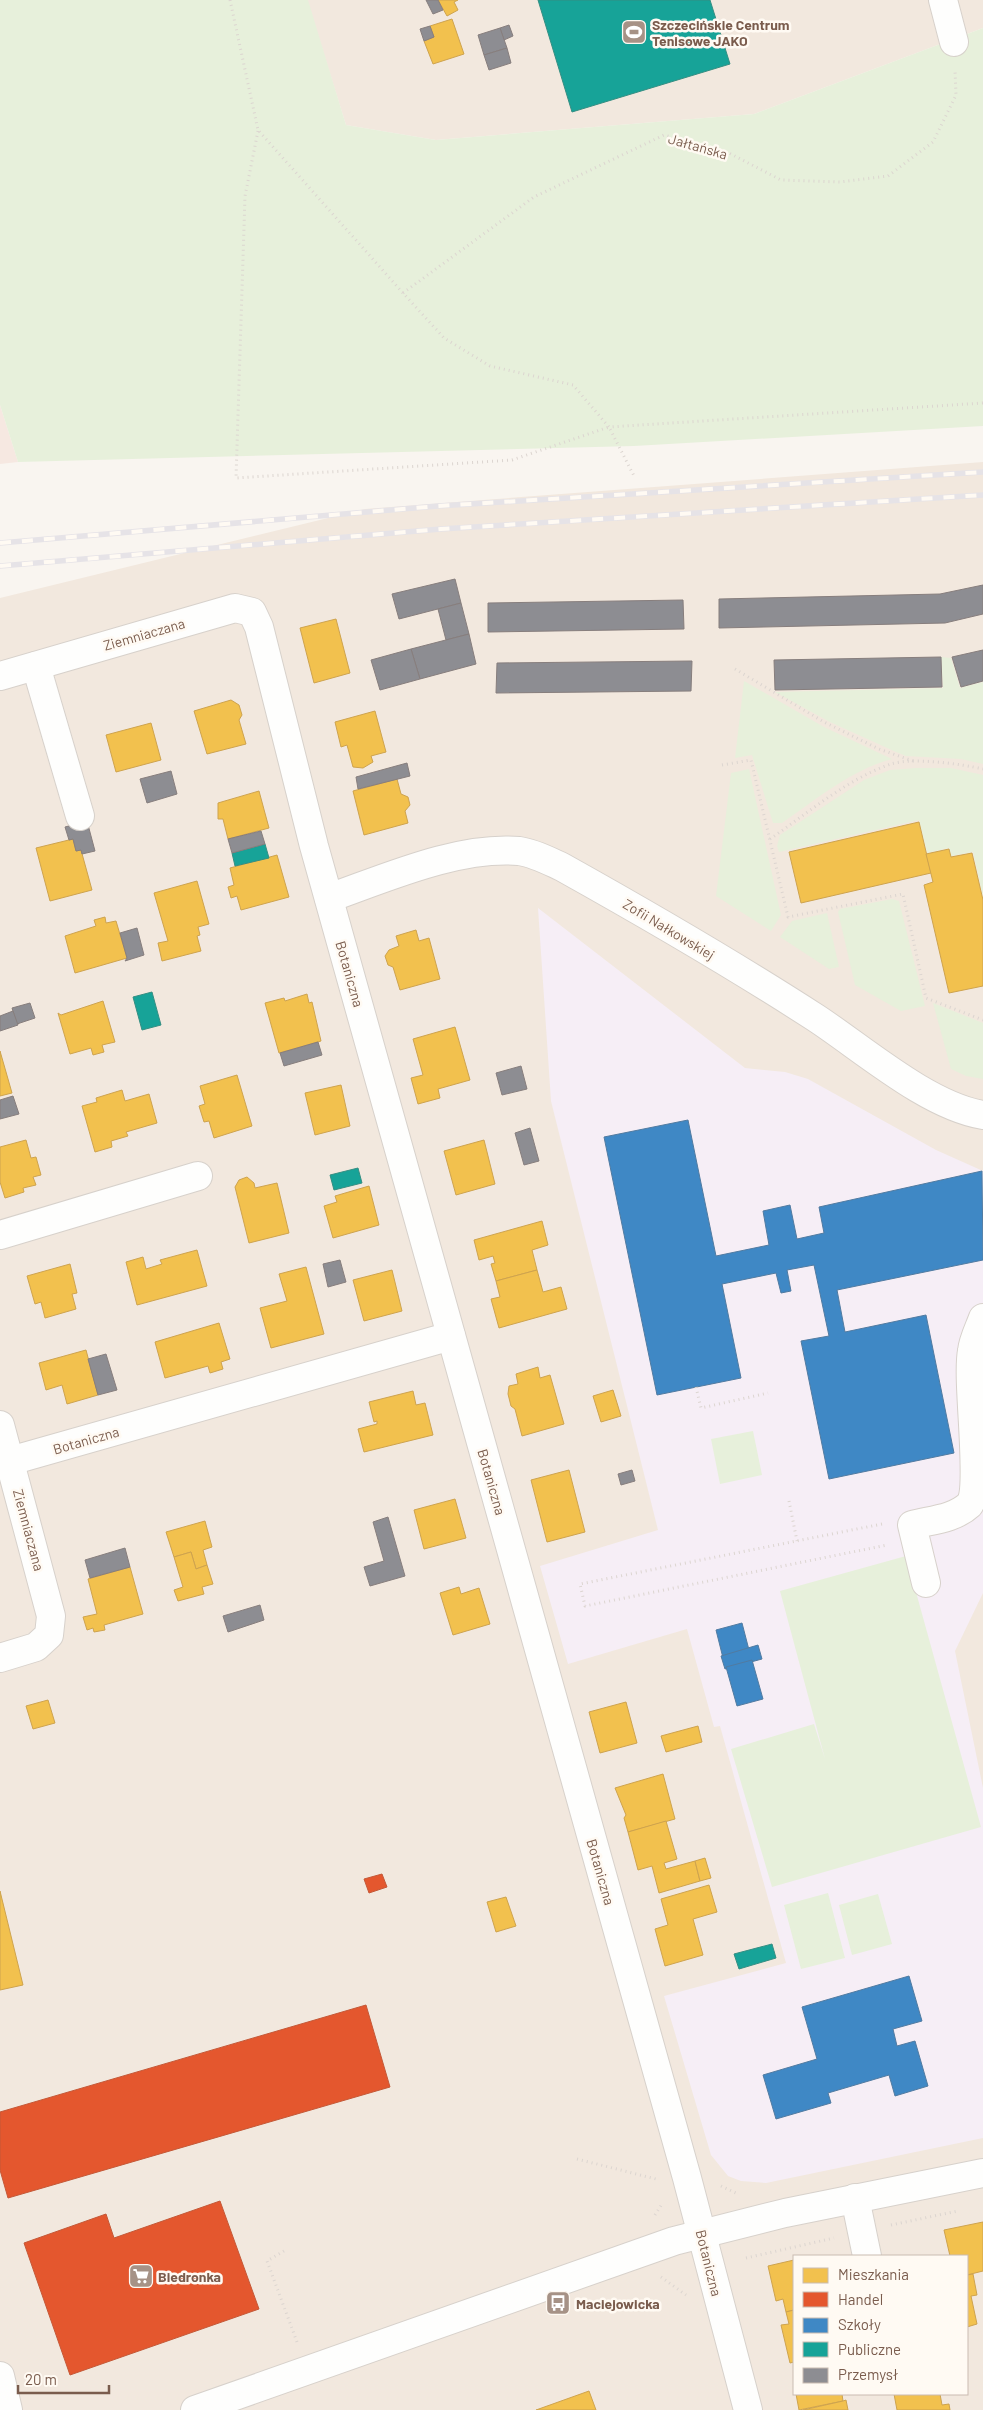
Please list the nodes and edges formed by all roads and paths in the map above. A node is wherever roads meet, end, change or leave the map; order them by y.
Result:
1 (230, 0) edge
2 (943, 0) edge
3 (954, 42) joint
4 (258, 130) junction
5 (403, 293) junction
6 (983, 403) edge
7 (609, 427) junction
8 (634, 476) dead end
9 (252, 612) joint
10 (36, 666) junction
11 (735, 669) dead end
12 (0, 676) edge
13 (916, 762) junction
14 (722, 765) dead end
15 (983, 769) edge
16 (80, 816) dead end
17 (770, 839) junction
18 (329, 898) junction
19 (983, 1020) edge
20 (983, 1114) edge
21 (198, 1176) dead end
22 (0, 1235) edge
23 (983, 1318) edge
24 (450, 1336) junction
25 (696, 1387) dead end
26 (768, 1393) dead end
27 (0, 1426) edge
28 (10, 1461) junction
29 (789, 1501) dead end
30 (914, 1532) junction
31 (797, 1541) junction
32 (926, 1583) dead end
33 (0, 1658) edge
34 (577, 2159) dead end
35 (983, 2173) edge
36 (660, 2180) dead end
37 (730, 2191) dead end
38 (731, 2196) dead end
39 (855, 2198) junction
40 (662, 2203) dead end
41 (964, 2210) dead end
42 (654, 2217) dead end
43 (886, 2226) dead end
44 (702, 2233) junction
45 (840, 2236) dead end
46 (284, 2251) dead end
47 (867, 2255) edge
48 (746, 2258) dead end
49 (655, 2273) dead end
50 (695, 2294) dead end
51 (300, 2350) dead end
52 (0, 2376) edge
53 (8, 2410) edge
54 (195, 2410) edge
55 (748, 2410) edge

1 - 4 path
2 - 3 street
3 - 5 path, Jałtańska
4 - 5 path
4 - 7 path
5 - 7 path
6 - 7 path
7 - 8 path
9 - 10 street, Ziemniaczana
9 - 18 street, Botaniczna
10 - 12 street, Ziemniaczana
10 - 16 street
11 - 13 path
13 - 15 path
13 - 17 path
14 - 17 path
17 - 19 path
18 - 20 street, Zofii Nałkowskiej
18 - 24 street, Botaniczna
21 - 22 street
23 - 30 street
24 - 28 street, Botaniczna
24 - 44 street, Botaniczna
25 - 26 path
27 - 28 street, Ziemniaczana
28 - 33 street, Ziemniaczana
29 - 31 path
30 - 31 path
30 - 31 path
30 - 32 street
34 - 36 path
35 - 39 street
37 - 38 path
39 - 44 street
39 - 47 street
40 - 42 path
41 - 43 path
44 - 54 street
44 - 55 street, Botaniczna
45 - 48 path
46 - 51 path
49 - 50 path
52 - 53 street

